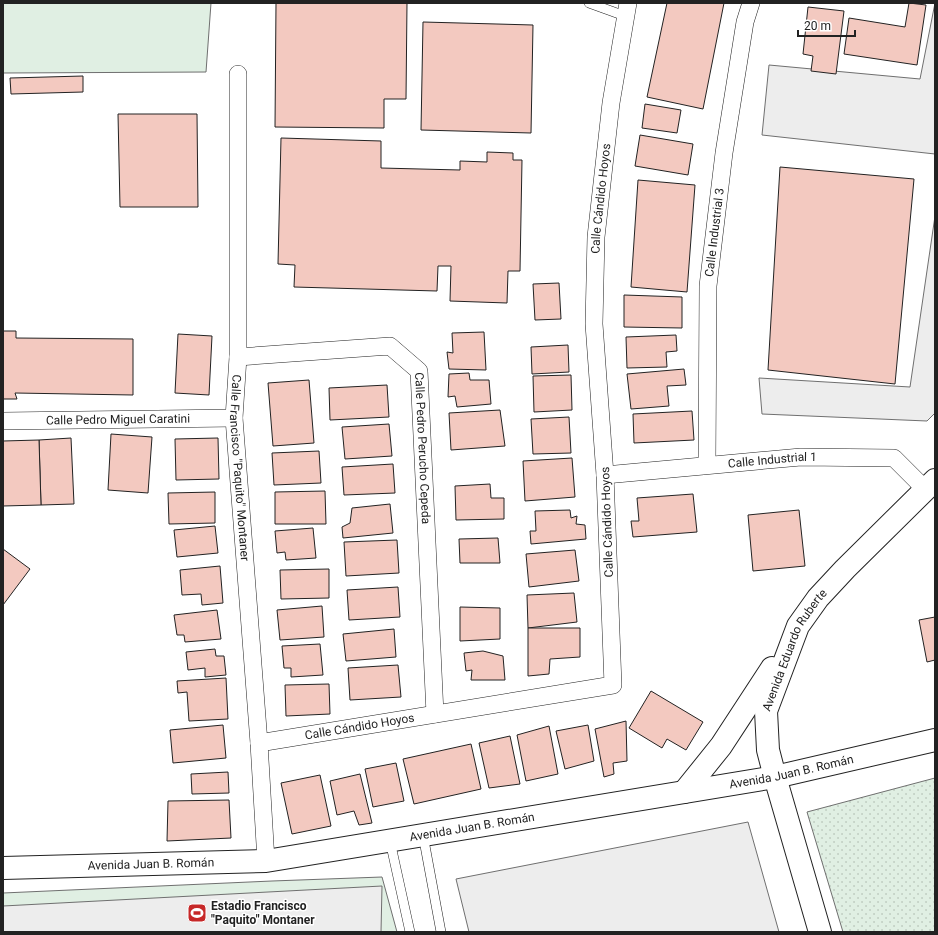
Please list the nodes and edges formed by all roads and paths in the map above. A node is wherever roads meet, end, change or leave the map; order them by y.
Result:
1 (589, 3) edge
2 (751, 3) edge
3 (626, 9) edge
4 (238, 74) dead end
5 (238, 357) junction
6 (234, 418) junction
7 (3, 421) edge
8 (708, 465) junction
9 (605, 475) junction
10 (930, 485) edge
11 (798, 626) junction
12 (435, 714) junction
13 (935, 740) edge
14 (259, 743) junction
15 (775, 777) junction
16 (684, 792) junction
17 (423, 835) junction
18 (390, 841) junction
19 (266, 861) junction
20 (3, 868) edge
21 (410, 932) edge
22 (441, 932) edge
23 (820, 932) edge

1 - 3 lane
2 - 8 street, Calle Industrial 3
3 - 9 street, Calle Cándido Hoyos
4 - 5 street, Calle Francisco "Paquito" Montaner
5 - 6 street, Calle Francisco "Paquito" Montaner
5 - 12 street, Calle Pedro Perucho Cepeda
6 - 7 street, Calle Pedro Miguel Caratini
6 - 14 street, Calle Francisco "Paquito" Montaner
8 - 9 street, Calle Industrial 1
8 - 10 street, Calle Industrial 1
9 - 12 street, Calle Cándido Hoyos
10 - 11 main road, Avenida Eduardo Ruberte
11 - 15 main road, Avenida Eduardo Ruberte
11 - 16 main road
12 - 14 street, Calle Cándido Hoyos
13 - 15 main road, Avenida Juan B. Román
14 - 19 street, Calle Francisco "Paquito" Montaner
15 - 16 main road, Avenida Juan B. Román
15 - 23 main road, Avenida Eduardo Ruberte
16 - 17 main road, Avenida Juan B. Román
17 - 18 main road, Avenida Juan B. Román
17 - 22 lane
18 - 19 main road, Avenida Juan B. Román
18 - 21 lane
19 - 20 main road, Avenida Juan B. Román

